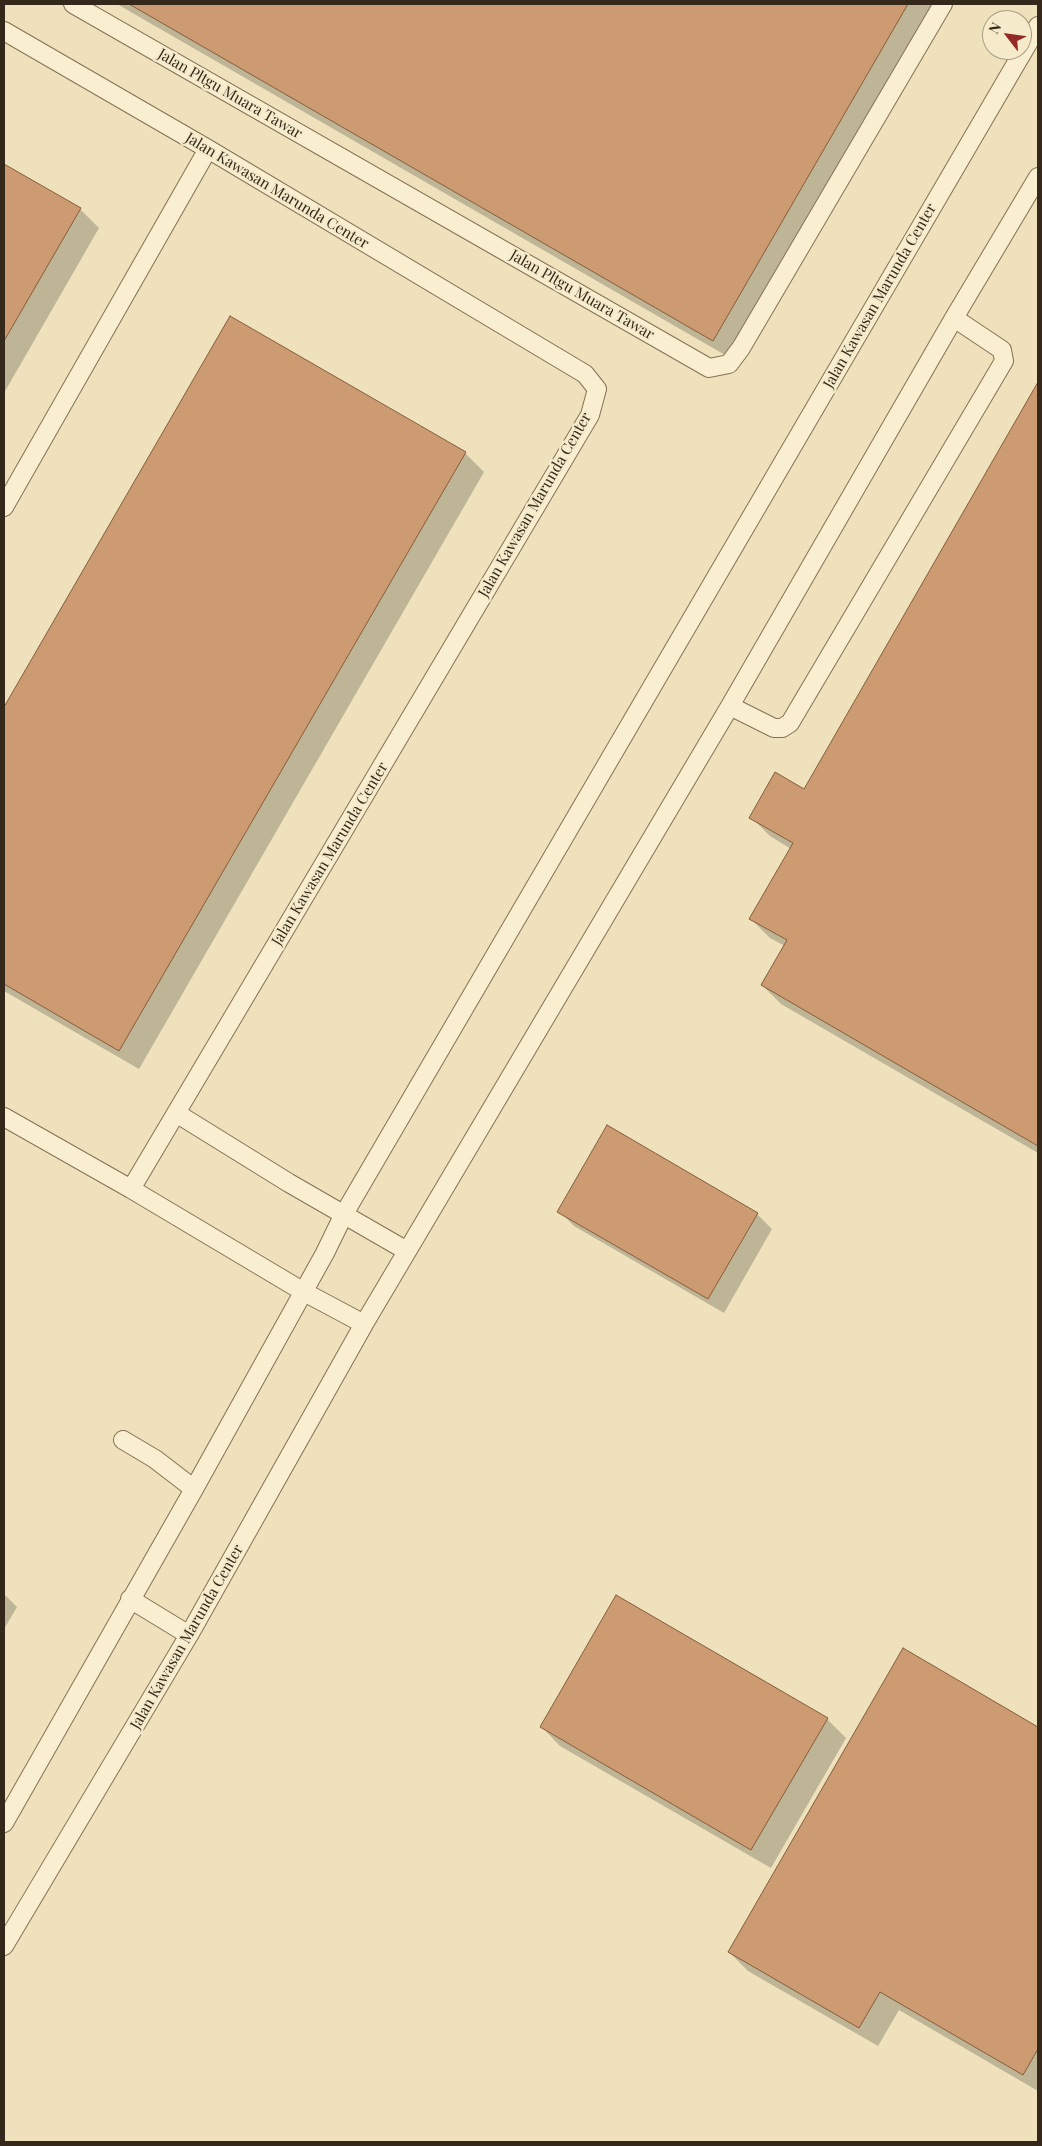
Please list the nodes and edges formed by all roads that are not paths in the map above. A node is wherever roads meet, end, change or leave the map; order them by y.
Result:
1 (73, 4) edge
2 (943, 4) edge
3 (1038, 26) edge
4 (4, 32) edge
5 (208, 149) junction
6 (1038, 178) edge
7 (954, 318) junction
8 (4, 507) edge
9 (730, 706) junction
10 (176, 1113) junction
11 (4, 1117) edge
12 (131, 1189) junction
13 (344, 1214) junction
14 (407, 1252) junction
15 (304, 1292) junction
16 (364, 1324) junction
17 (123, 1440) dead end
18 (194, 1489) junction
19 (130, 1599) junction
20 (189, 1635) junction
21 (4, 1823) edge
22 (4, 1946) edge

1 - 2 lane, Jalan Pltgu Muara Tawar
3 - 13 lane, Jalan Kawasan Marunda Center
4 - 5 lane, Jalan Kawasan Marunda Center
5 - 8 lane
5 - 10 lane, Jalan Kawasan Marunda Center
6 - 7 lane, Jalan Kawasan Marunda Center
7 - 9 lane, Jalan Kawasan Marunda Center
7 - 9 lane
9 - 14 lane, Jalan Kawasan Marunda Center
10 - 12 lane, Jalan Kawasan Marunda Center
10 - 13 lane
11 - 12 lane
12 - 15 lane
13 - 14 lane
13 - 15 lane, Jalan Kawasan Marunda Center
14 - 16 lane, Jalan Kawasan Marunda Center
15 - 16 lane
15 - 18 lane, Jalan Kawasan Marunda Center
16 - 20 lane, Jalan Kawasan Marunda Center
17 - 18 lane
18 - 19 lane, Jalan Kawasan Marunda Center
19 - 20 lane
19 - 21 lane, Jalan Kawasan Marunda Center
20 - 22 lane, Jalan Kawasan Marunda Center

